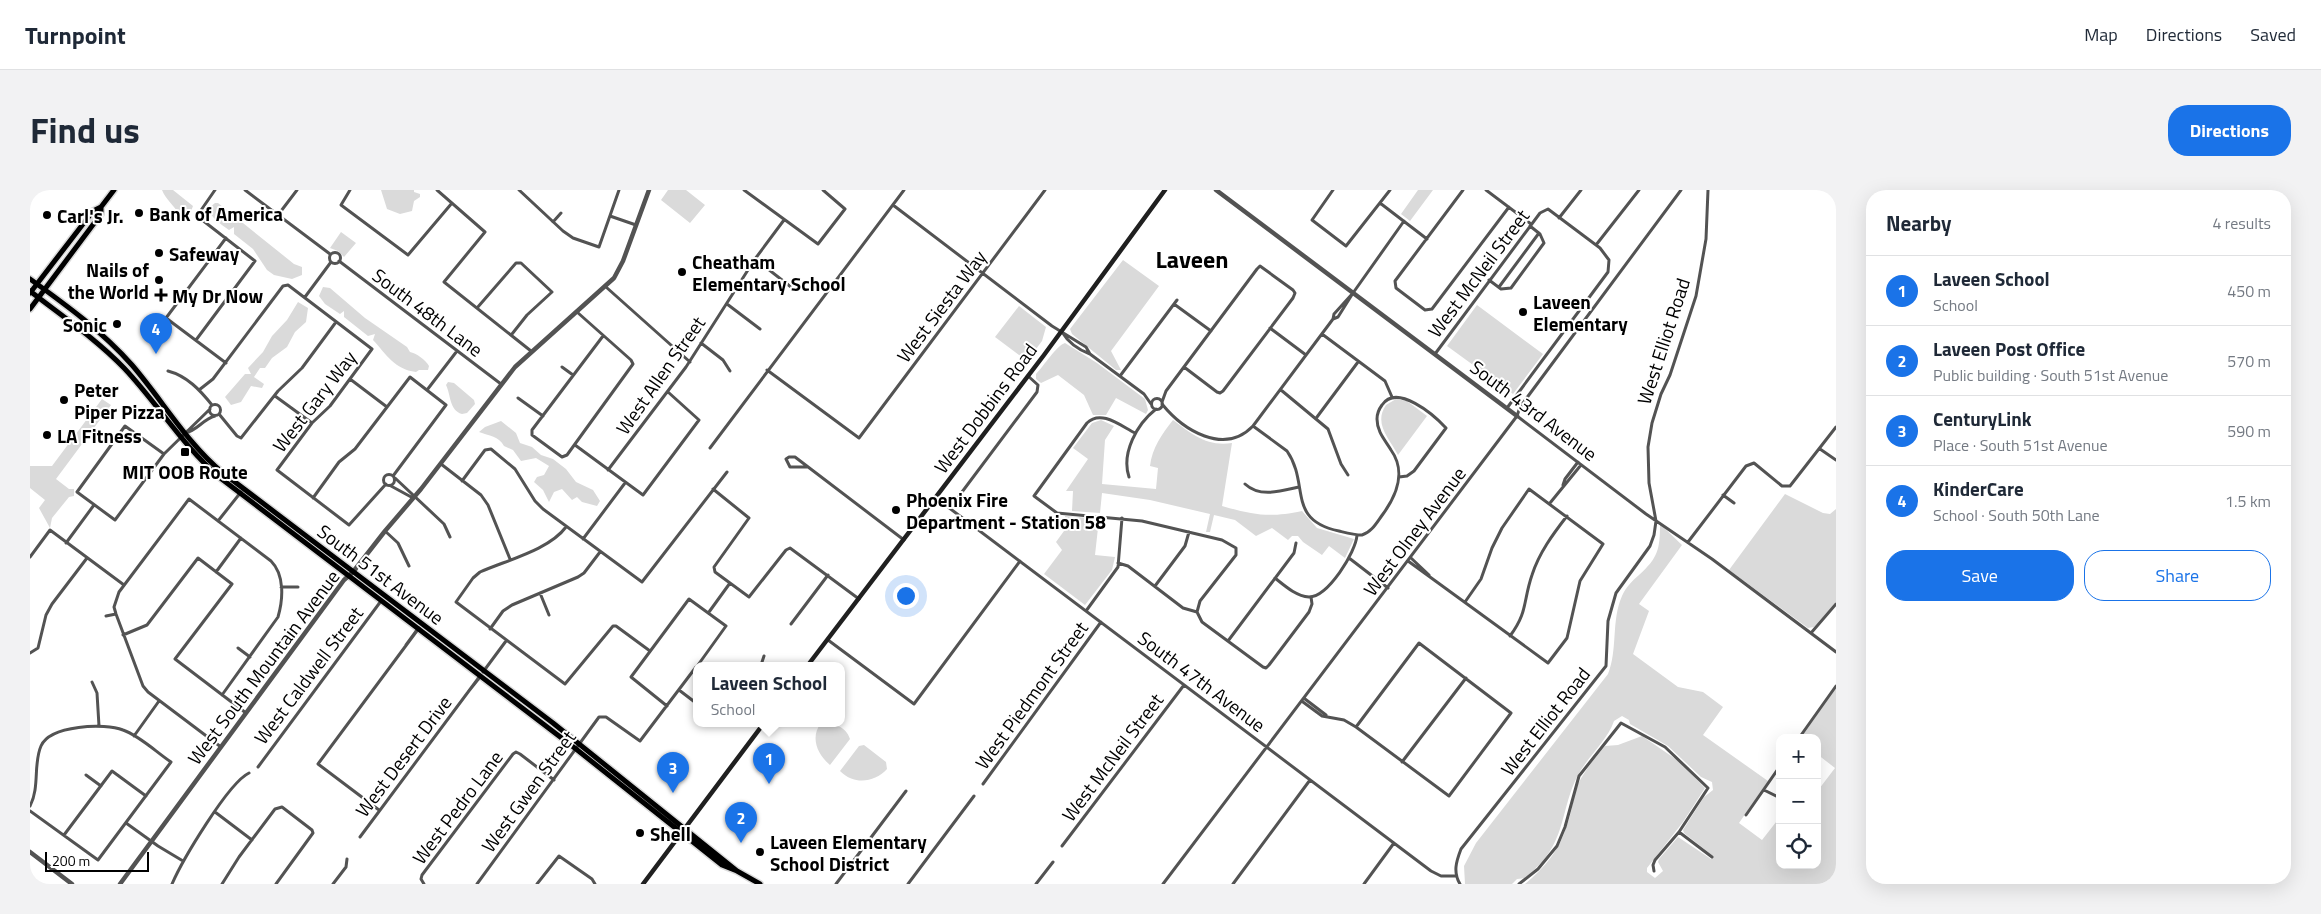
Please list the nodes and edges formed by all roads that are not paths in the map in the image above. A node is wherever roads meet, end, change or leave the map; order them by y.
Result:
1 (114, 190) edge
2 (215, 190) edge
3 (245, 190) edge
4 (297, 190) edge
5 (350, 190) edge
6 (437, 190) edge
7 (519, 190) edge
8 (619, 190) edge
9 (649, 190) edge
10 (744, 190) edge
11 (823, 190) edge
12 (904, 190) edge
13 (1045, 190) edge
14 (1165, 190) edge
15 (1216, 190) edge
16 (1333, 190) edge
17 (1390, 190) edge
18 (1463, 190) edge
19 (1486, 190) edge
20 (1581, 190) edge
21 (1638, 190) edge
22 (1681, 190) edge
23 (1708, 190) edge
24 (452, 203) junction
25 (1380, 203) junction
26 (893, 204) junction
27 (101, 207) junction
28 (1508, 207) junction
29 (561, 213) dead end
30 (278, 215) junction
31 (610, 216) junction
32 (1559, 218) junction
33 (784, 220) junction
34 (1404, 221) junction
35 (553, 222) junction
36 (636, 225) junction
37 (1530, 225) junction
38 (1539, 233) junction
39 (226, 238) junction
40 (1427, 239) junction
41 (1596, 246) junction
42 (330, 254) junction
43 (755, 259) junction
44 (339, 261) junction
45 (331, 262) junction
46 (983, 273) junction
47 (30, 279) edge
48 (1490, 280) junction
49 (36, 284) junction
50 (606, 287) junction
51 (791, 287) dead end
52 (1499, 287) junction
53 (44, 290) junction
54 (30, 292) edge
55 (1353, 293) junction
56 (38, 298) junction
57 (304, 298) junction
58 (1177, 300) dead end
59 (727, 304) junction
60 (1174, 304) junction
61 (477, 308) junction
62 (30, 309) edge
63 (577, 312) junction
64 (336, 322) junction
65 (1270, 328) junction
66 (760, 329) dead end
67 (1211, 331) junction
68 (1061, 332) junction
69 (512, 334) junction
70 (1322, 334) junction
71 (603, 336) junction
72 (196, 340) junction
73 (701, 343) junction
74 (457, 351) junction
75 (531, 351) junction
76 (1435, 354) junction
77 (1306, 355) junction
78 (690, 362) junction
79 (1358, 362) junction
80 (226, 363) junction
81 (562, 367) dead end
82 (1184, 367) junction
83 (768, 370) junction
84 (168, 371) dead end
85 (730, 371) dead end
86 (573, 376) junction
87 (1028, 376) junction
88 (1120, 376) junction
89 (350, 379) junction
90 (501, 384) junction
91 (199, 390) junction
92 (427, 390) junction
93 (1281, 390) junction
94 (1166, 391) junction
95 (668, 392) junction
96 (1144, 394) junction
97 (276, 396) junction
98 (1392, 397) junction
99 (518, 398) dead end
100 (1157, 398) junction
101 (1162, 403) junction
102 (1151, 404) junction
103 (211, 407) junction
104 (387, 407) junction
105 (1507, 408) junction
106 (1157, 409) junction
107 (1168, 412) junction
108 (217, 415) junction
109 (543, 416) junction
110 (1148, 416) junction
111 (1518, 416) junction
112 (1317, 417) junction
113 (312, 423) junction
114 (1253, 426) junction
115 (1836, 427) edge
116 (184, 433) junction
117 (1136, 433) junction
118 (180, 437) junction
119 (575, 445) junction
120 (710, 448) dead end
121 (1820, 449) junction
122 (164, 454) junction
123 (1836, 460) edge
124 (1580, 463) junction
125 (440, 464) junction
126 (808, 467) junction
127 (608, 470) junction
128 (727, 472) dead end
129 (1568, 474) junction
130 (1348, 475) dead end
131 (394, 477) junction
132 (1129, 477) dead end
133 (1399, 477) junction
134 (1572, 477) junction
135 (462, 481) junction
136 (625, 483) junction
137 (1245, 484) dead end
138 (388, 485) junction
139 (1563, 486) junction
140 (1299, 487) junction
141 (714, 489) junction
142 (241, 491) junction
143 (1723, 495) junction
144 (313, 498) junction
145 (414, 498) junction
146 (936, 498) junction
147 (1550, 503) junction
148 (1734, 503) dead end
149 (94, 505) junction
150 (950, 508) junction
151 (1567, 516) junction
152 (1122, 518) junction
153 (1656, 520) junction
154 (218, 521) junction
155 (566, 527) junction
156 (385, 530) junction
157 (1189, 532) junction
158 (1357, 535) junction
159 (450, 537) dead end
160 (241, 538) junction
161 (583, 539) junction
162 (904, 540) junction
163 (1688, 542) junction
164 (66, 543) junction
165 (1296, 543) dead end
166 (600, 552) junction
167 (30, 556) edge
168 (87, 558) junction
169 (1349, 558) junction
170 (510, 559) junction
171 (1410, 560) junction
172 (1020, 561) junction
173 (1118, 563) junction
174 (409, 566) dead end
175 (216, 572) junction
176 (351, 574) junction
177 (828, 575) junction
178 (1275, 578) junction
179 (730, 583) junction
180 (124, 585) junction
181 (1155, 586) junction
182 (281, 587) junction
183 (298, 587) dead end
184 (1388, 588) junction
185 (540, 593) junction
186 (1311, 597) junction
187 (859, 599) junction
188 (382, 601) junction
189 (1465, 602) junction
190 (1836, 604) edge
191 (1086, 611) junction
192 (709, 612) junction
193 (1198, 612) junction
194 (116, 614) junction
195 (549, 615) dead end
196 (106, 616) dead end
197 (1101, 622) junction
198 (791, 624) dead end
199 (420, 626) junction
200 (490, 629) junction
201 (1811, 633) junction
202 (123, 635) junction
203 (1510, 636) junction
204 (828, 640) junction
205 (506, 641) junction
206 (1228, 641) junction
207 (238, 648) dead end
208 (650, 651) junction
209 (1836, 652) edge
210 (31, 654) edge
211 (764, 656) dead end
212 (250, 657) junction
213 (700, 662) edge
214 (762, 662) edge
215 (810, 662) edge
216 (693, 671) edge
217 (482, 673) junction
218 (1466, 678) junction
219 (92, 682) dead end
220 (1184, 685) junction
221 (1836, 686) edge
222 (679, 690) junction
223 (222, 694) junction
224 (160, 701) junction
225 (1304, 701) junction
226 (693, 702) edge
227 (668, 706) junction
228 (246, 713) junction
229 (99, 726) junction
230 (761, 727) edge
231 (1356, 727) junction
232 (1802, 734) edge
233 (134, 736) junction
234 (578, 746) junction
235 (221, 747) junction
236 (1268, 748) junction
237 (1402, 762) junction
238 (258, 766) dead end
239 (1776, 772) edge
240 (249, 773) dead end
241 (86, 775) dead end
242 (608, 776) junction
243 (554, 780) junction
244 (1310, 780) junction
245 (983, 784) dead end
246 (101, 786) junction
247 (636, 790) junction
248 (1764, 790) junction
249 (906, 791) dead end
250 (146, 796) junction
251 (974, 796) dead end
252 (1776, 796) edge
253 (30, 806) edge
254 (379, 810) junction
255 (30, 811) edge
256 (215, 812) junction
257 (1746, 815) dead end
258 (126, 823) junction
259 (682, 831) junction
260 (1679, 832) junction
261 (64, 835) junction
262 (360, 837) dead end
263 (252, 840) junction
264 (152, 842) junction
265 (1394, 843) junction
266 (1062, 846) dead end
267 (30, 852) edge
268 (1712, 857) dead end
269 (347, 859) dead end
270 (183, 861) junction
271 (1053, 862) dead end
272 (1654, 871) dead end
273 (1456, 876) junction
274 (72, 884) edge
275 (120, 884) edge
276 (172, 884) edge
277 (222, 884) edge
278 (276, 884) edge
279 (334, 884) edge
280 (424, 884) edge
281 (477, 884) edge
282 (537, 884) edge
283 (595, 884) edge
284 (643, 884) edge
285 (760, 884) edge
286 (836, 884) edge
287 (908, 884) edge
288 (1036, 884) edge
289 (1164, 884) edge
290 (1233, 884) edge
291 (1364, 884) edge
292 (1460, 884) edge
293 (1519, 884) edge

1 - 27 main road
2 - 39 street
3 - 30 street, South 48th Lane
4 - 30 street
5 - 24 street
6 - 24 street
7 - 35 street
8 - 31 street
9 - 36 street, West South Mountain Avenue
10 - 33 street
11 - 33 street
12 - 26 street
13 - 46 street, West Siesta Way
14 - 68 main road, West Dobbins Road
15 - 55 street, South 43rd Avenue
16 - 25 street
17 - 25 street
18 - 40 street
19 - 28 street
20 - 32 street, West McNeil Street
21 - 41 street
22 - 111 street, West Olney Avenue
23 - 153 street, West Elliot Road
24 - 61 street
25 - 34 street
26 - 46 street
26 - 83 street
27 - 49 main road
27 - 53 main road
28 - 37 street
28 - 40 street
29 - 35 street
30 - 42 street, South 48th Lane
31 - 35 street
31 - 36 street
32 - 37 street, West McNeil Street
32 - 41 street
33 - 43 street, West Allen Street
34 - 40 street
34 - 55 street
36 - 50 street, West South Mountain Avenue
37 - 38 street
37 - 48 street, West McNeil Street
38 - 52 street
38 - 52 street
39 - 72 street
39 - 72 street
41 - 105 street
42 - 44 street, South 48th Lane
42 - 45 street
43 - 51 street
43 - 59 street, West Allen Street
44 - 45 street
44 - 74 street, South 48th Lane
45 - 57 street
46 - 68 street
46 - 83 street, West Siesta Way
47 - 49 main road, South 51st Avenue
48 - 52 street
48 - 76 street, West McNeil Street
49 - 53 main road, South 51st Avenue
49 - 54 main road
50 - 63 street, West South Mountain Avenue
50 - 78 street
53 - 56 main road
53 - 116 main road, South 51st Avenue
54 - 56 main road, South 51st Avenue
55 - 70 street
55 - 76 street, South 43rd Avenue
56 - 62 main road
56 - 118 main road, South 51st Avenue
57 - 64 street
57 - 80 street
58 - 60 street
59 - 66 street
59 - 73 street, West Allen Street
60 - 67 street
60 - 88 street
61 - 69 street
61 - 69 street
63 - 71 street
63 - 75 street, West South Mountain Avenue
64 - 89 street, West Gary Way
64 - 97 street
65 - 67 street
65 - 77 street
65 - 82 street
67 - 82 street
68 - 87 main road, West Dobbins Road
68 - 88 street
69 - 75 street
70 - 77 street
70 - 79 street
71 - 86 street
71 - 119 street
72 - 80 street
73 - 78 street, West Allen Street
73 - 85 street
74 - 90 street, South 48th Lane
74 - 92 street
75 - 90 street, West South Mountain Avenue
76 - 105 street, South 43rd Avenue
77 - 93 street
78 - 95 street, West Allen Street
79 - 98 street
79 - 112 street
80 - 91 street
81 - 86 street
82 - 94 street
83 - 120 street
84 - 91 street
86 - 109 street
87 - 146 main road, West Dobbins Road
87 - 150 street
88 - 96 street
89 - 104 street
89 - 113 street, West Gary Way
90 - 125 street, West South Mountain Avenue
91 - 103 street
92 - 104 street
92 - 131 street
93 - 112 street
93 - 114 street
94 - 100 street
94 - 101 street
95 - 127 street, West Allen Street
95 - 136 street
96 - 100 street
96 - 102 street
97 - 108 street
97 - 113 street
98 - 133 street
98 - 133 street
99 - 109 street
100 - 101 street
100 - 102 street
101 - 106 street
101 - 107 street
102 - 106 street
102 - 110 street
103 - 108 street
103 - 108 street
103 - 116 street
104 - 144 street
105 - 111 street, South 43rd Avenue
106 - 107 street
106 - 110 street
107 - 114 street
108 - 116 street
109 - 119 street
110 - 117 street
111 - 124 street, South 43rd Avenue
111 - 171 street, West Olney Avenue
112 - 130 street
113 - 144 street, West Gary Way
114 - 140 street
115 - 121 street
116 - 118 street
116 - 142 main road, South 51st Avenue
117 - 132 street
117 - 152 street
118 - 122 street
118 - 142 main road, South 51st Avenue
119 - 127 street
121 - 123 street
121 - 143 street
122 - 149 street
122 - 149 street
124 - 129 street
124 - 134 street
124 - 153 street, South 43rd Avenue
125 - 135 street
125 - 145 street, West South Mountain Avenue
126 - 126 street
126 - 162 street
127 - 136 street
128 - 141 street
129 - 134 street
129 - 139 street
131 - 138 street
131 - 138 street
131 - 145 street
133 - 158 street
134 - 139 street
135 - 155 street
135 - 170 street
136 - 161 street
137 - 140 street
138 - 144 street
138 - 145 street
139 - 147 street
140 - 158 street
141 - 166 street
141 - 179 street
142 - 154 street
142 - 176 main road, South 51st Avenue
143 - 148 street
143 - 163 street
145 - 156 street, West South Mountain Avenue
145 - 159 street
146 - 150 street, South 47th Avenue
146 - 162 main road, West Dobbins Road
147 - 151 street
147 - 189 street
149 - 164 street
150 - 172 street, South 47th Avenue
151 - 203 street
151 - 203 street
152 - 157 street
152 - 173 street
153 - 163 street, South 43rd Avenue
153 - 273 street, West Elliot Road
154 - 160 street
154 - 180 street
155 - 161 street
155 - 170 street
156 - 174 street
156 - 176 street, West South Mountain Avenue
157 - 181 street
157 - 193 street
158 - 169 street
160 - 175 street
160 - 182 street
161 - 166 street
162 - 187 main road, West Dobbins Road
163 - 201 street, South 43rd Avenue
164 - 167 street
164 - 168 street
165 - 178 street
166 - 185 street
168 - 180 street
168 - 210 street
169 - 184 street
169 - 186 street
170 - 200 street
171 - 184 street, West Olney Avenue
171 - 189 street
172 - 191 street, South 47th Avenue
172 - 204 street
173 - 181 street
173 - 191 street
175 - 202 street
175 - 223 street
176 - 188 main road, South 51st Avenue
176 - 199 main road, South 51st Avenue
176 - 228 street, West South Mountain Avenue
177 - 179 street
177 - 187 street
177 - 198 street
178 - 186 street
178 - 206 street
179 - 192 street
180 - 194 street
181 - 193 street
182 - 183 street
182 - 212 street
184 - 225 street, West Olney Avenue
185 - 195 street
185 - 200 street
186 - 206 street
187 - 204 main road, West Dobbins Road
188 - 199 main road, South 51st Avenue
188 - 238 street, West Caldwell Street
189 - 203 street
190 - 201 street
191 - 197 street, South 47th Avenue
192 - 208 street
192 - 213 street
193 - 206 street
194 - 196 street
194 - 202 street
197 - 220 street, South 47th Avenue
197 - 245 street, West Piedmont Street
199 - 217 main road, South 51st Avenue
199 - 254 street
200 - 205 street
201 - 209 street, South 43rd Avenue
202 - 224 street
204 - 215 main road, West Dobbins Road
205 - 208 street
205 - 217 street, West Desert Drive
207 - 212 street
208 - 227 street
211 - 214 street
212 - 223 street
216 - 222 street
217 - 234 main road, South 51st Avenue
217 - 254 street, West Desert Drive
218 - 231 street
218 - 237 street
218 - 237 street
219 - 229 street
220 - 236 street, South 47th Avenue
220 - 266 street, West McNeil Street
221 - 232 street
222 - 226 street
222 - 227 street
223 - 228 street
224 - 233 street
224 - 235 street
225 - 231 street
225 - 236 street, West Olney Avenue
227 - 234 street, West Gwen Street
228 - 235 street, West South Mountain Avenue
229 - 233 street
229 - 253 street
230 - 259 main road
231 - 237 street
233 - 250 street
234 - 242 main road, South 51st Avenue
234 - 243 street, West Gwen Street
234 - 247 main road, South 51st Avenue
235 - 264 street, West South Mountain Avenue
236 - 244 street, South 47th Avenue
236 - 289 street, West Olney Avenue
239 - 248 street
240 - 256 street
241 - 246 street
242 - 247 main road
242 - 259 main road, South 51st Avenue
243 - 280 street, West Pedro Lane
243 - 281 street, West Gwen Street
244 - 265 street, South 47th Avenue
244 - 290 street
246 - 250 street
246 - 261 street
247 - 259 main road, South 51st Avenue
248 - 252 street
248 - 257 street
249 - 286 street
250 - 258 street
251 - 287 street
254 - 262 street, West Desert Drive
255 - 261 street
256 - 263 street
256 - 270 street
258 - 261 street
258 - 264 street
259 - 284 main road
259 - 285 main road, South 51st Avenue
260 - 268 street
260 - 272 street
260 - 293 street
263 - 277 street
263 - 278 street
264 - 270 street
264 - 275 street, West South Mountain Avenue
265 - 273 street, South 47th Avenue
265 - 291 street
267 - 274 street
269 - 279 street
270 - 276 street
271 - 288 street
273 - 292 street
282 - 283 street

